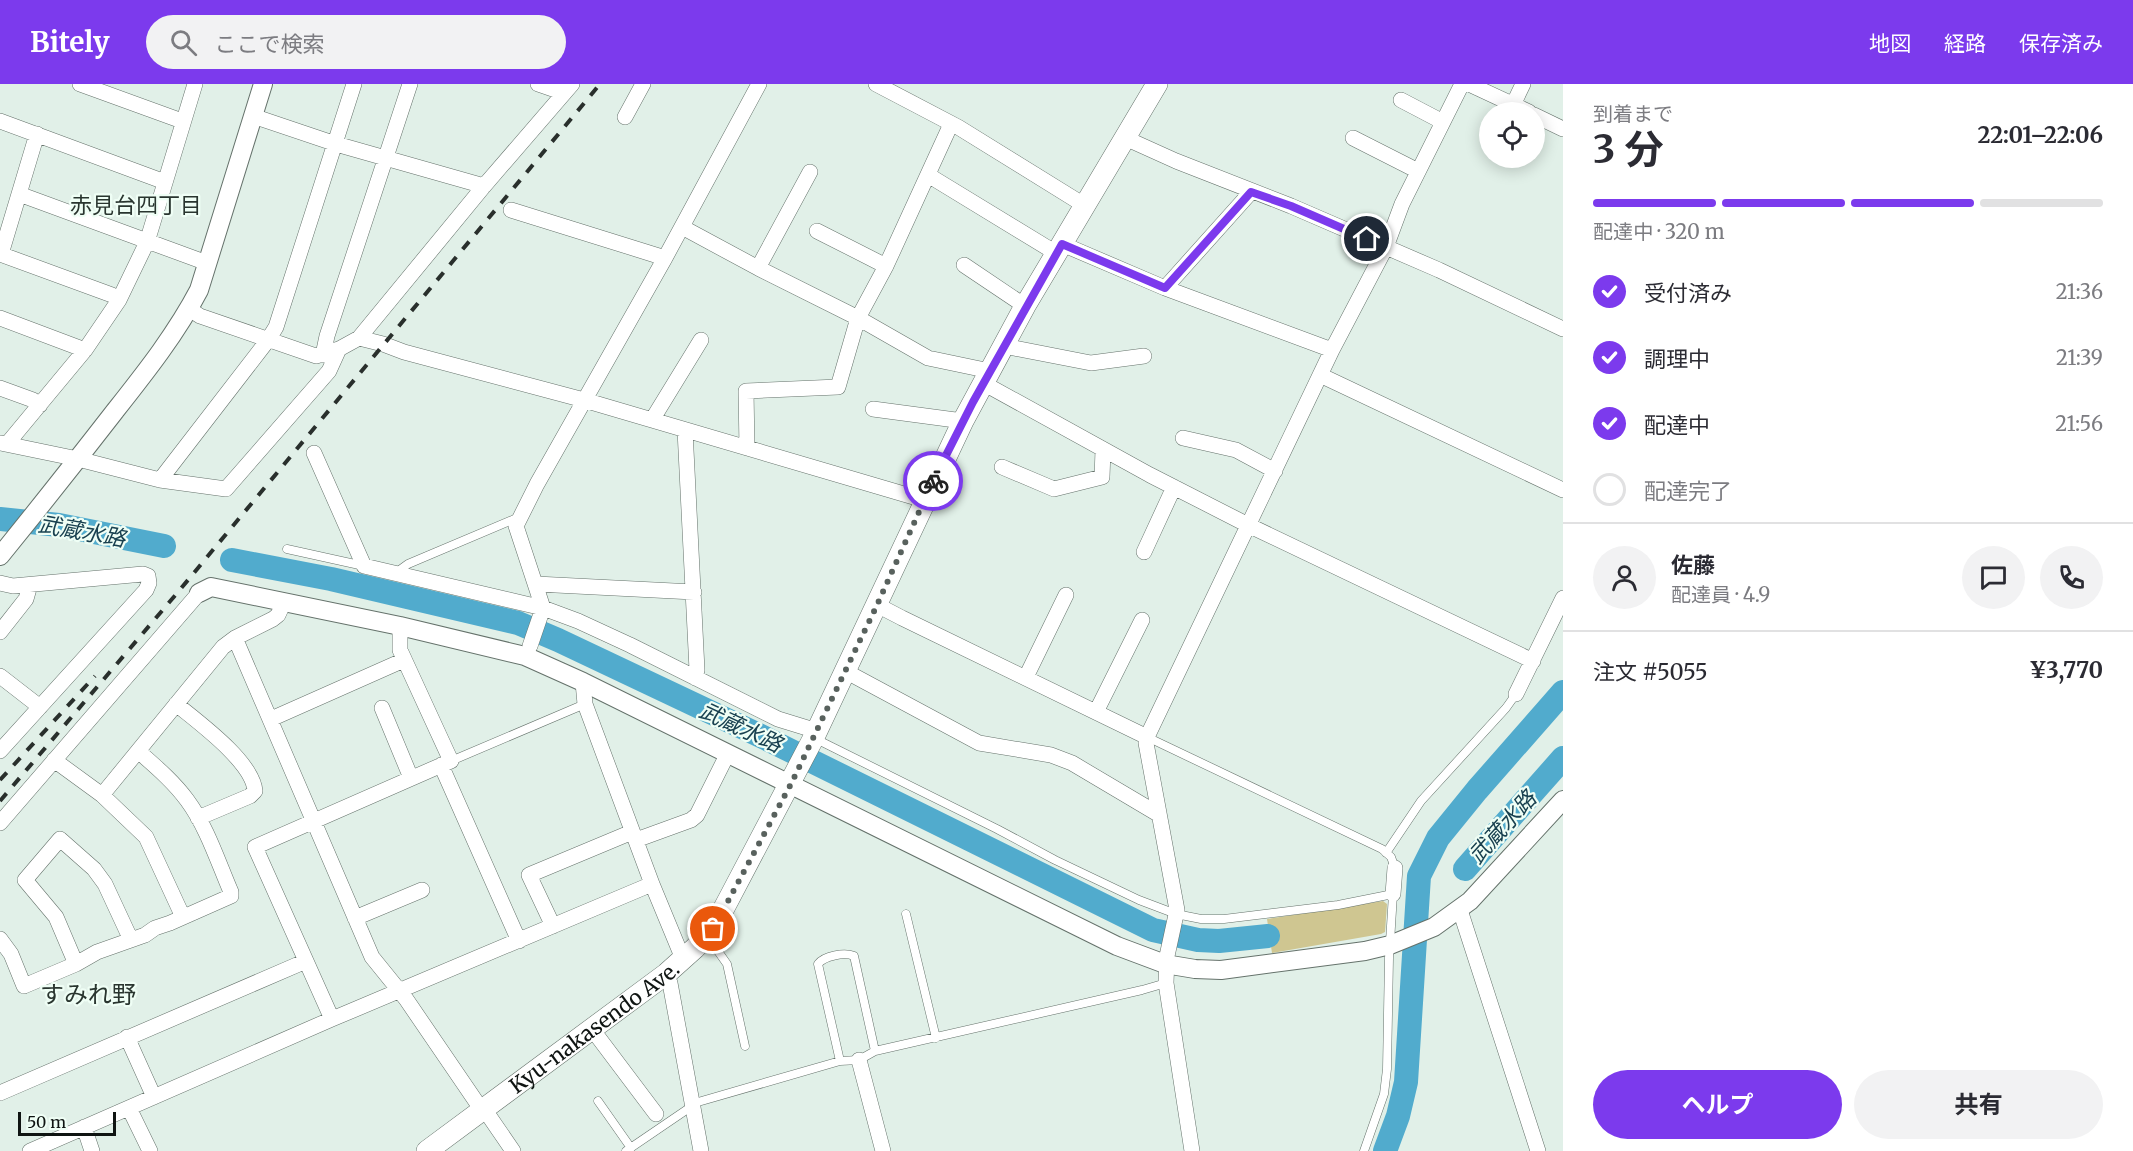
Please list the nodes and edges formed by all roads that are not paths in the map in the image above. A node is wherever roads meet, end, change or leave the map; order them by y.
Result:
1 (80, 84) edge
2 (195, 84) edge
3 (263, 84) edge
4 (354, 84) edge
5 (410, 84) edge
6 (538, 84) edge
7 (643, 84) edge
8 (759, 84) edge
9 (1157, 84) edge
10 (1462, 84) edge
11 (1469, 84) edge
12 (1523, 84) edge
13 (886, 86) edge
14 (568, 88) edge
15 (1401, 100) dead end
16 (1508, 102) edge
17 (1515, 102) edge
18 (253, 116) junction
19 (625, 117) dead end
20 (1545, 120) edge
21 (0, 121) edge
22 (182, 121) junction
23 (1443, 122) junction
24 (951, 124) junction
25 (1563, 129) edge
26 (37, 134) junction
27 (1125, 138) junction
28 (1353, 138) dead end
29 (336, 144) junction
30 (385, 158) junction
31 (1418, 171) junction
32 (810, 172) dead end
33 (928, 175) junction
34 (165, 182) junction
35 (484, 186) junction
36 (1251, 192) junction
37 (19, 194) junction
38 (1084, 205) junction
39 (511, 210) dead end
40 (682, 227) junction
41 (817, 231) dead end
42 (147, 242) junction
43 (1386, 247) junction
44 (1059, 249) junction
45 (0, 254) edge
46 (665, 258) junction
47 (207, 263) junction
48 (964, 265) dead end
49 (886, 266) junction
50 (758, 268) junction
51 (1165, 288) junction
52 (119, 300) junction
53 (1025, 306) junction
54 (189, 309) junction
55 (0, 318) edge
56 (858, 318) junction
57 (1563, 329) edge
58 (358, 338) junction
59 (268, 340) junction
60 (701, 340) dead end
61 (1004, 346) junction
62 (339, 349) junction
63 (85, 350) junction
64 (1332, 350) junction
65 (323, 355) junction
66 (1144, 356) dead end
67 (1320, 375) junction
68 (987, 377) junction
69 (0, 388) edge
70 (584, 400) junction
71 (40, 405) junction
72 (873, 409) dead end
73 (652, 420) junction
74 (963, 421) junction
75 (685, 430) junction
76 (1183, 438) dead end
77 (4, 444) edge
78 (747, 448) junction
79 (1102, 450) junction
80 (314, 453) dead end
81 (78, 459) junction
82 (1002, 467) dead end
83 (1275, 471) junction
84 (160, 480) junction
85 (1174, 487) junction
86 (1563, 490) edge
87 (924, 500) junction
88 (520, 517) junction
89 (1248, 525) junction
90 (287, 549) dead end
91 (1144, 552) dead end
92 (0, 556) edge
93 (364, 566) junction
94 (396, 573) junction
95 (0, 583) edge
96 (536, 584) junction
97 (30, 585) junction
98 (694, 592) junction
99 (199, 593) joint
100 (1066, 595) dead end
101 (1563, 598) edge
102 (284, 602) junction
103 (877, 605) junction
104 (541, 612) junction
105 (1142, 620) dead end
106 (400, 626) junction
107 (0, 632) edge
108 (235, 638) junction
109 (528, 651) junction
110 (405, 660) junction
111 (1533, 661) junction
112 (845, 671) junction
113 (0, 676) edge
114 (1026, 677) junction
115 (696, 678) junction
116 (583, 682) junction
117 (1516, 694) joint
118 (176, 704) junction
119 (585, 704) junction
120 (40, 707) junction
121 (382, 708) dead end
122 (1096, 712) junction
123 (271, 719) junction
124 (814, 737) junction
125 (1147, 737) junction
126 (0, 751) edge
127 (138, 751) junction
128 (728, 753) junction
129 (54, 760) junction
130 (446, 763) junction
131 (411, 778) junction
132 (792, 781) junction
133 (102, 795) junction
134 (1563, 800) edge
135 (1158, 814) junction
136 (198, 818) junction
137 (314, 822) junction
138 (0, 824) edge
139 (634, 836) junction
140 (1386, 853) junction
141 (1395, 868) joint
142 (652, 884) junction
143 (422, 890) dead end
144 (1393, 894) junction
145 (1460, 910) junction
146 (906, 914) dead end
147 (183, 917) junction
148 (355, 918) junction
149 (1176, 918) junction
150 (553, 926) junction
151 (708, 935) junction
152 (0, 939) edge
153 (131, 940) junction
154 (519, 941) junction
155 (1394, 944) junction
156 (683, 959) junction
157 (1166, 959) junction
158 (306, 961) junction
159 (76, 964) junction
160 (666, 974) junction
161 (1166, 983) junction
162 (399, 992) junction
163 (332, 1019) junction
164 (592, 1029) junction
165 (127, 1037) junction
166 (936, 1038) junction
167 (745, 1046) dead end
168 (876, 1051) junction
169 (859, 1060) junction
170 (840, 1061) junction
171 (0, 1092) edge
172 (154, 1097) junction
173 (598, 1101) dead end
174 (692, 1104) junction
175 (129, 1108) junction
176 (483, 1109) junction
177 (656, 1114) dead end
178 (84, 1128) junction
179 (628, 1149) edge
180 (30, 1151) edge
181 (92, 1151) edge
182 (150, 1151) edge
183 (427, 1151) edge
184 (513, 1151) edge
185 (701, 1151) edge
186 (882, 1151) edge
187 (1192, 1151) edge
188 (1364, 1151) edge
189 (1538, 1151) edge

1 - 22 street
2 - 22 street
3 - 18 street
4 - 29 street
5 - 30 street
6 - 14 street
7 - 19 street
8 - 40 street
9 - 27 main road, Kyu-nakasendo Ave.
10 - 23 street
11 - 16 street
12 - 17 street
13 - 24 street
14 - 35 street
15 - 23 street
18 - 29 street
18 - 47 street
20 - 25 street
21 - 26 street
22 - 34 street
23 - 31 street
24 - 33 street
24 - 38 street
26 - 34 street
26 - 37 street
27 - 36 street
27 - 38 main road, Kyu-nakasendo Ave.
28 - 31 street
29 - 30 street
29 - 59 street
30 - 35 street
30 - 65 street
31 - 43 street
32 - 50 street
33 - 44 street
33 - 49 street
34 - 42 street
35 - 58 street
36 - 43 street
36 - 51 street
37 - 42 street
37 - 45 street
38 - 44 main road, Kyu-nakasendo Ave.
39 - 46 street
40 - 46 street
40 - 50 street
41 - 49 street
42 - 47 street
42 - 52 street
43 - 57 street
43 - 64 street
44 - 51 street
44 - 53 main road, Kyu-nakasendo Ave.
45 - 52 street
46 - 70 street
47 - 54 street
48 - 53 street
49 - 56 street
50 - 56 street
51 - 64 street
52 - 63 street
53 - 61 main road, Kyu-nakasendo Ave.
54 - 59 street
54 - 81 street
55 - 63 street
56 - 68 street
56 - 78 street
58 - 62 street
58 - 70 street
59 - 65 street
59 - 84 street
60 - 73 street
61 - 66 street
61 - 68 main road, Kyu-nakasendo Ave.
62 - 65 street
62 - 84 street
63 - 71 street
64 - 67 street
67 - 83 street
67 - 86 street
68 - 74 main road, Kyu-nakasendo Ave.
68 - 79 street
69 - 71 street
70 - 73 street
70 - 88 street
71 - 77 street
72 - 74 street
73 - 75 street
74 - 87 main road, Kyu-nakasendo Ave.
75 - 78 street
75 - 98 street
76 - 83 street
77 - 81 street
78 - 87 street
79 - 82 street
79 - 85 street
80 - 93 street
81 - 84 street
81 - 92 street
83 - 89 street
85 - 89 street
85 - 91 street
87 - 103 main road, Kyu-nakasendo Ave.
88 - 94 lane
88 - 96 street
89 - 111 street
89 - 125 street
90 - 93 lane
93 - 94 street
94 - 104 street
95 - 97 street
96 - 98 street
96 - 104 street
97 - 107 street
97 - 120 street
98 - 115 street
99 - 102 street
99 - 129 street
100 - 114 street
101 - 111 street
102 - 106 street
102 - 108 street
103 - 112 main road, Kyu-nakasendo Ave.
103 - 114 street
104 - 109 street
104 - 115 street
105 - 122 street
106 - 109 street
106 - 110 street
108 - 118 street
108 - 123 street
109 - 116 street
110 - 123 street
110 - 130 street
111 - 117 street
112 - 124 main road, Kyu-nakasendo Ave.
112 - 135 street
113 - 120 street
114 - 122 street
115 - 124 street
116 - 119 street
116 - 128 street
117 - 140 lane
118 - 127 street
118 - 136 street
119 - 130 lane
119 - 139 street
120 - 126 street
121 - 131 street
122 - 125 street
123 - 137 street
124 - 132 main road, Kyu-nakasendo Ave.
124 - 149 lane
125 - 135 street
125 - 140 lane
127 - 133 street
127 - 136 street
128 - 132 street
128 - 139 street
129 - 133 street
129 - 138 street
130 - 131 street
130 - 154 street
131 - 137 street
132 - 151 main road, Kyu-nakasendo Ave.
132 - 157 street
133 - 147 street
134 - 145 street
135 - 149 street
136 - 147 street
137 - 148 street
137 - 158 street
139 - 142 street
139 - 150 street
140 - 141 lane
141 - 144 street
142 - 150 street
142 - 156 street
143 - 148 street
144 - 149 lane
144 - 155 lane
145 - 155 street
145 - 189 street
146 - 166 lane
147 - 153 street
148 - 162 street
149 - 157 street
150 - 154 street
151 - 156 main road, Kyu-nakasendo Ave.
151 - 167 lane
152 - 159 street
153 - 159 street
153 - 159 street
154 - 162 street
155 - 157 street
155 - 188 lane
156 - 160 main road, Kyu-nakasendo Ave.
157 - 161 street
158 - 163 street
158 - 165 street
160 - 164 main road, Kyu-nakasendo Ave.
160 - 174 street
161 - 166 lane
161 - 187 street
162 - 163 street
162 - 176 street
163 - 172 street
164 - 176 main road, Kyu-nakasendo Ave.
164 - 177 street
165 - 171 street
165 - 172 street
166 - 168 lane
168 - 169 lane
168 - 170 lane
169 - 170 lane
169 - 186 street
170 - 174 lane
172 - 175 street
173 - 179 lane
174 - 179 lane
174 - 185 street
175 - 178 street
175 - 182 street
176 - 183 main road, Kyu-nakasendo Ave.
176 - 184 street
178 - 180 street
178 - 181 street

